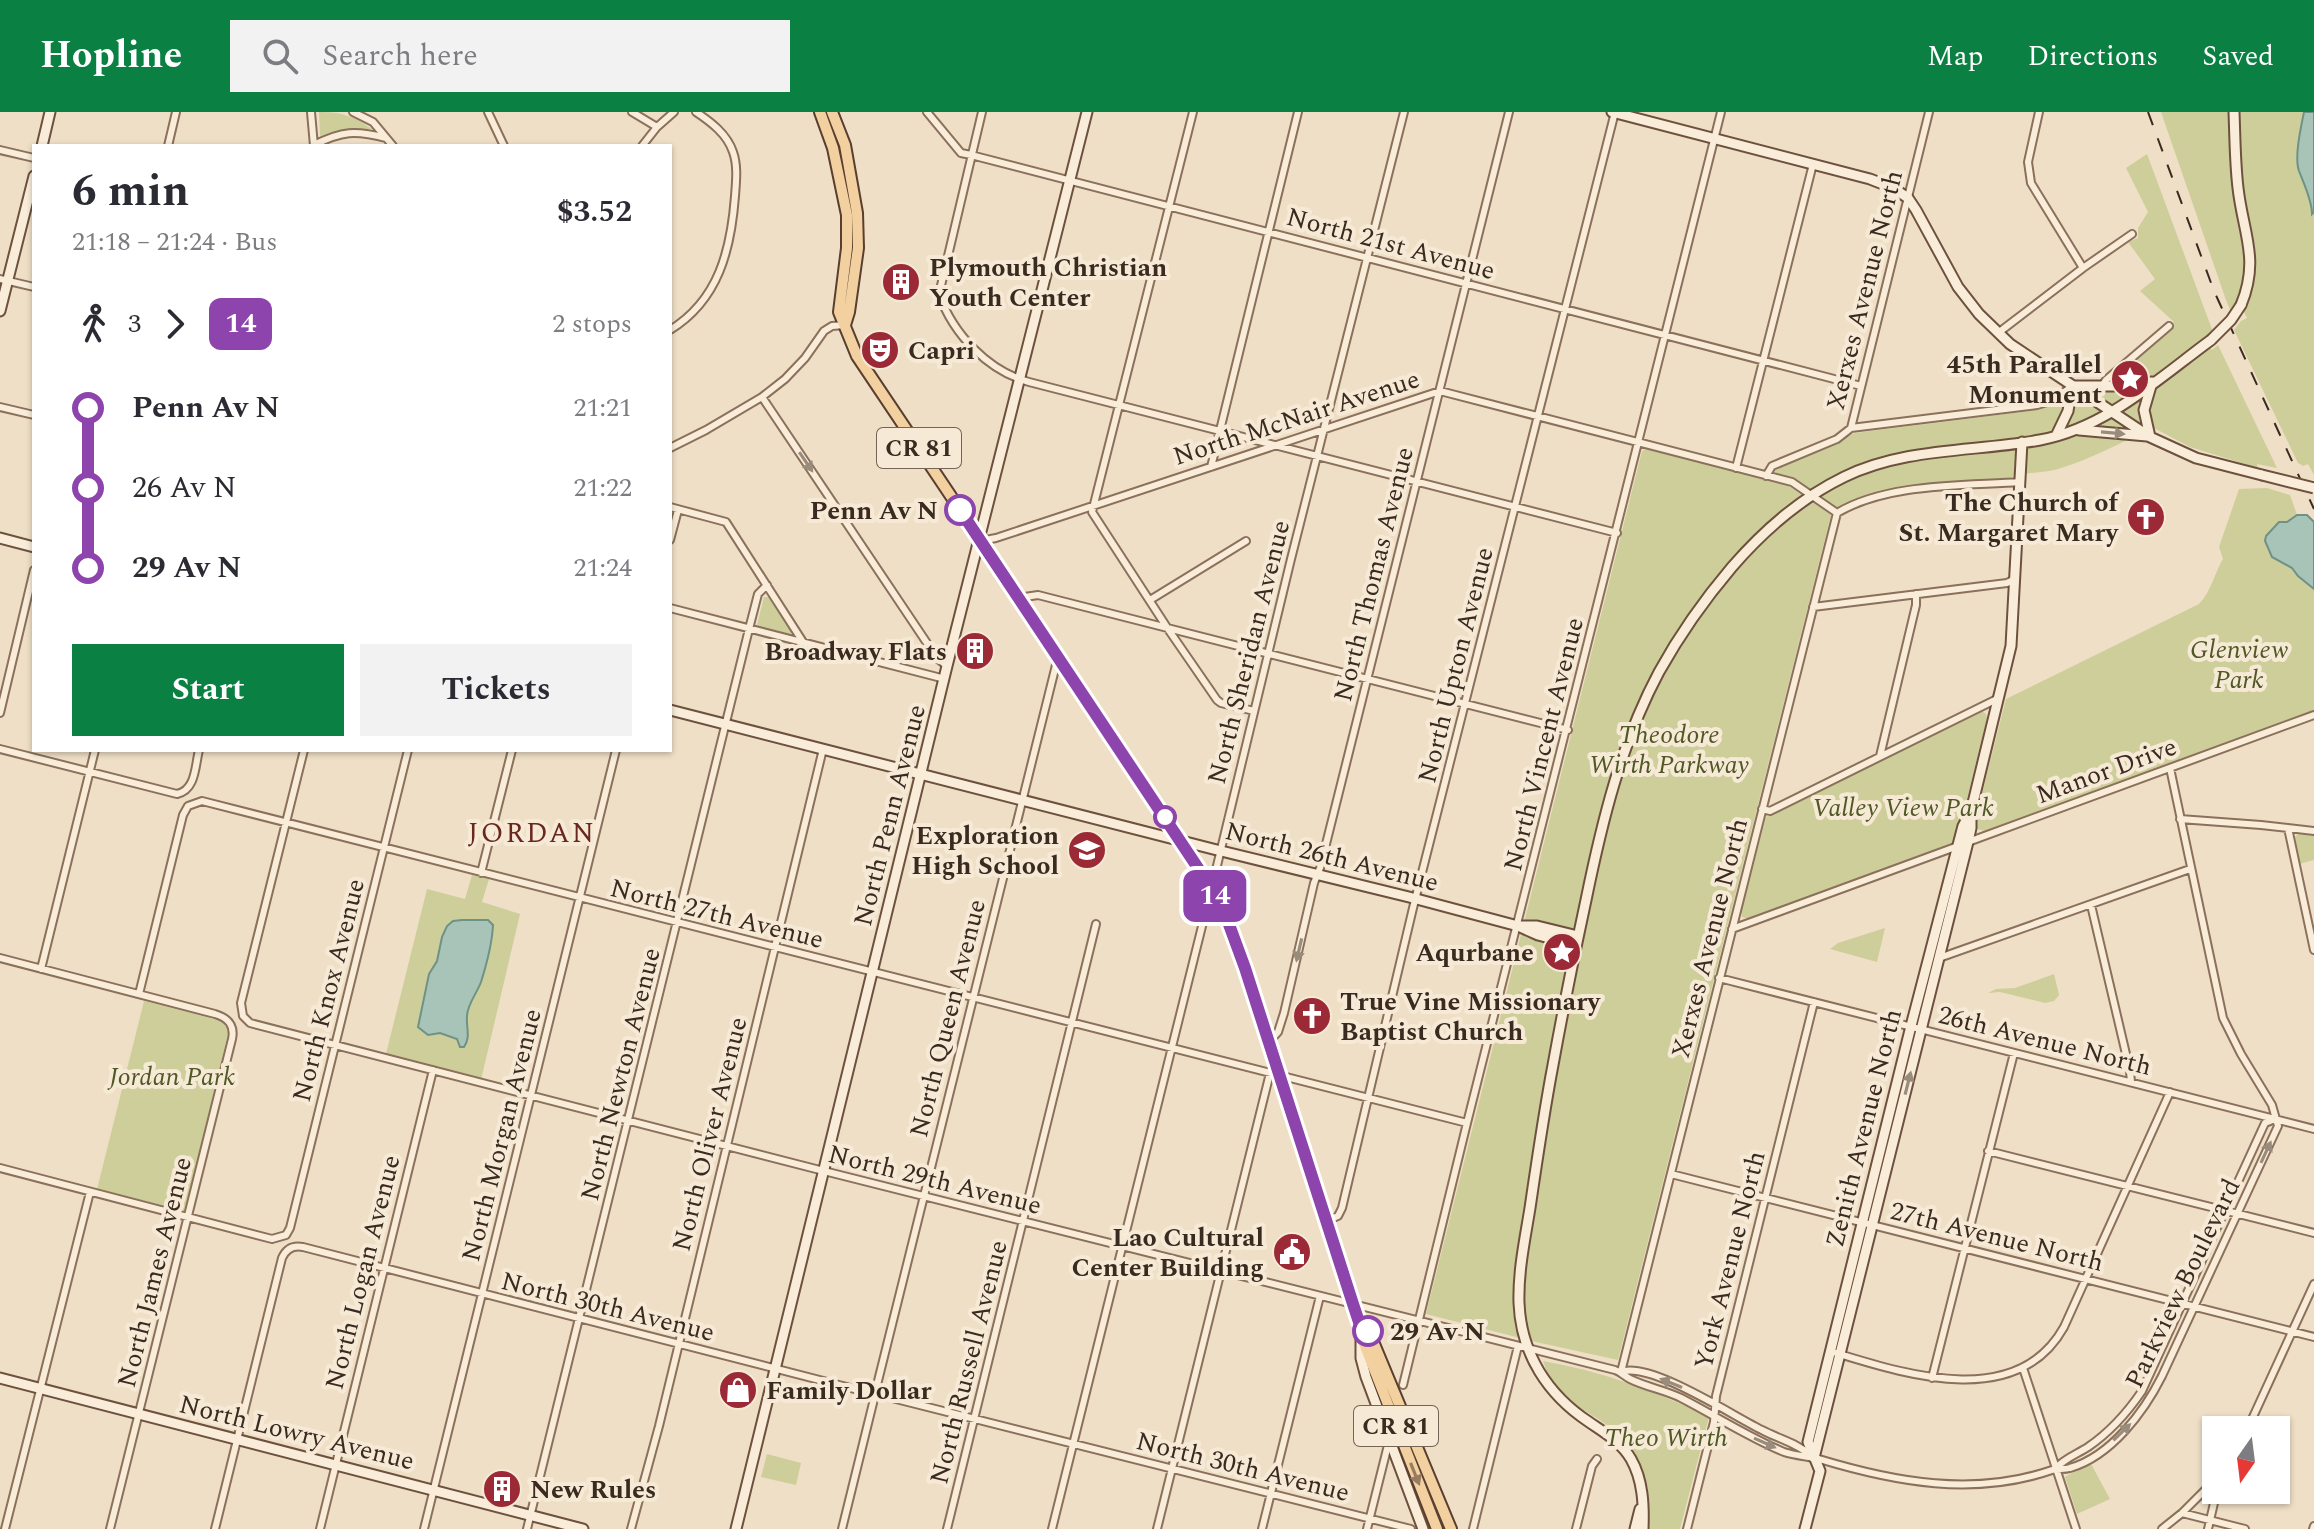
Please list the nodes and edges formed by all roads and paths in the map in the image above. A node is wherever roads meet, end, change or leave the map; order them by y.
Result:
1 (50, 112) edge
2 (176, 112) edge
3 (311, 112) edge
4 (353, 112) edge
5 (488, 112) edge
6 (632, 112) edge
7 (674, 112) edge
8 (696, 112) edge
9 (820, 112) edge
10 (832, 112) edge
11 (927, 112) edge
12 (982, 112) edge
13 (1087, 112) edge
14 (1193, 112) edge
15 (1298, 112) edge
16 (1404, 112) edge
17 (1509, 112) edge
18 (1614, 112) edge
19 (1721, 112) edge
20 (1929, 112) edge
21 (2039, 112) edge
22 (2234, 112) edge
23 (657, 127) junction
24 (386, 138) junction
25 (1714, 139) junction
26 (42, 144) edge
27 (168, 144) edge
28 (314, 144) edge
29 (318, 144) edge
30 (391, 144) edge
31 (503, 144) edge
32 (644, 144) edge
33 (0, 150) edge
34 (971, 155) junction
35 (32, 158) edge
36 (1813, 164) junction
37 (1069, 181) junction
38 (32, 183) edge
39 (1908, 198) junction
40 (1169, 207) junction
41 (1268, 232) junction
42 (2132, 234) dead end
43 (1368, 258) junction
44 (2083, 268) junction
45 (4, 280) edge
46 (1467, 284) junction
47 (32, 287) edge
48 (1565, 309) junction
49 (0, 311) edge
50 (845, 325) junction
51 (2169, 326) dead end
52 (672, 328) edge
53 (1998, 333) junction
54 (1666, 335) junction
55 (1764, 361) junction
56 (1019, 379) junction
57 (2153, 382) junction
58 (1861, 386) junction
59 (2072, 386) junction
60 (2102, 386) junction
61 (1440, 391) junction
62 (762, 397) junction
63 (1119, 405) junction
64 (0, 407) edge
65 (2113, 412) junction
66 (32, 415) edge
67 (1539, 417) junction
68 (1851, 428) junction
69 (1325, 429) junction
70 (2075, 430) junction
71 (1219, 431) junction
72 (2056, 436) junction
73 (2150, 437) junction
74 (2022, 442) junction
75 (1639, 443) junction
76 (672, 444) edge
77 (1275, 445) junction
78 (1318, 456) junction
79 (1211, 467) junction
80 (1736, 468) junction
81 (1766, 476) junction
82 (1417, 482) junction
83 (2020, 482) junction
84 (2314, 488) edge
85 (1810, 495) junction
86 (1094, 505) junction
87 (1516, 507) junction
88 (674, 509) edge
89 (1837, 513) junction
90 (1617, 533) junction
91 (0, 538) edge
92 (980, 541) junction
93 (1246, 541) dead end
94 (32, 546) edge
95 (32, 578) edge
96 (2015, 578) junction
97 (767, 585) junction
98 (1916, 594) junction
99 (1018, 598) junction
100 (1150, 600) junction
101 (1813, 607) junction
102 (672, 609) edge
103 (749, 629) junction
104 (1168, 629) junction
105 (803, 642) junction
106 (1268, 654) junction
107 (1058, 657) junction
108 (947, 666) junction
109 (1367, 678) junction
110 (945, 679) junction
111 (1999, 698) junction
112 (1466, 703) junction
113 (672, 710) edge
114 (1254, 711) junction
115 (0, 713) edge
116 (2314, 715) edge
117 (726, 724) junction
118 (1568, 730) junction
119 (0, 749) edge
120 (823, 749) junction
121 (95, 752) edge
122 (199, 752) edge
123 (304, 752) edge
124 (408, 752) edge
125 (511, 752) edge
126 (616, 752) edge
127 (1880, 756) junction
128 (2170, 768) junction
129 (90, 772) junction
130 (922, 774) junction
131 (1021, 800) junction
132 (1762, 809) junction
133 (2180, 819) junction
134 (286, 823) junction
135 (2288, 828) junction
136 (2314, 831) edge
137 (1180, 840) junction
138 (1963, 844) junction
139 (384, 848) junction
140 (1220, 851) junction
141 (2190, 869) junction
142 (481, 873) junction
143 (1318, 874) junction
144 (1211, 889) junction
145 (580, 898) junction
146 (1416, 899) junction
147 (2091, 905) junction
148 (678, 924) junction
149 (1096, 924) dead end
150 (1518, 926) junction
151 (1732, 929) junction
152 (1577, 940) junction
153 (775, 948) junction
154 (2314, 950) edge
155 (0, 958) edge
156 (1939, 958) junction
157 (1928, 961) junction
158 (41, 969) junction
159 (873, 974) junction
160 (1719, 978) junction
161 (139, 994) junction
162 (973, 999) junction
163 (1814, 1002) junction
164 (1072, 1024) junction
165 (1916, 1028) junction
166 (1269, 1042) junction
167 (335, 1045) junction
168 (1171, 1049) junction
169 (2014, 1053) junction
170 (433, 1070) junction
171 (1275, 1074) junction
172 (2131, 1082) junction
173 (2170, 1092) junction
174 (531, 1096) junction
175 (1369, 1098) junction
176 (2275, 1119) junction
177 (629, 1121) junction
178 (1467, 1123) junction
179 (2314, 1129) edge
180 (727, 1146) junction
181 (1988, 1151) junction
182 (0, 1168) edge
183 (824, 1171) junction
184 (1671, 1174) junction
185 (2128, 1186) junction
186 (90, 1192) junction
187 (924, 1196) junction
188 (1765, 1198) junction
189 (2225, 1211) junction
190 (2238, 1214) junction
191 (188, 1218) junction
192 (1024, 1221) junction
193 (1326, 1221) junction
194 (1868, 1224) junction
195 (2314, 1233) edge
196 (1122, 1246) junction
197 (1964, 1248) junction
198 (384, 1268) junction
199 (1222, 1271) junction
200 (2085, 1279) junction
201 (2314, 1284) edge
202 (482, 1294) junction
203 (1320, 1296) junction
204 (1353, 1304) junction
205 (2183, 1304) junction
206 (2195, 1307) junction
207 (580, 1319) junction
208 (1419, 1321) junction
209 (1359, 1322) junction
210 (2293, 1332) junction
211 (1361, 1336) junction
212 (2314, 1337) edge
213 (678, 1344) junction
214 (1518, 1346) junction
215 (1528, 1348) junction
216 (1835, 1353) junction
217 (2023, 1368) junction
218 (776, 1369) junction
219 (1621, 1372) junction
220 (0, 1378) edge
221 (1932, 1378) junction
222 (1403, 1385) dead end
223 (41, 1389) junction
224 (875, 1394) junction
225 (1715, 1405) junction
226 (140, 1415) junction
227 (1715, 1416) junction
228 (2254, 1416) edge
229 (974, 1419) junction
230 (237, 1439) junction
231 (1389, 1441) junction
232 (1073, 1444) junction
233 (1814, 1458) junction
234 (1597, 1459) dead end
235 (336, 1465) junction
236 (2056, 1468) junction
237 (1172, 1469) junction
238 (434, 1490) junction
239 (1271, 1493) junction
240 (2202, 1493) edge
241 (1643, 1498) junction
242 (2214, 1504) edge
243 (2182, 1513) junction
244 (531, 1516) junction
245 (1370, 1519) junction
246 (2210, 1520) junction
247 (5, 1529) edge
248 (110, 1529) edge
249 (215, 1529) edge
250 (320, 1529) edge
251 (424, 1529) edge
252 (527, 1529) edge
253 (583, 1529) edge
254 (631, 1529) edge
255 (736, 1529) edge
256 (842, 1529) edge
257 (947, 1529) edge
258 (1052, 1529) edge
259 (1157, 1529) edge
260 (1262, 1529) edge
261 (1367, 1529) edge
262 (1411, 1529) edge
263 (1423, 1529) edge
264 (1437, 1529) edge
265 (1451, 1529) edge
266 (1473, 1529) edge
267 (1576, 1529) edge
268 (1635, 1529) edge
269 (1643, 1529) edge
270 (1687, 1529) edge
271 (1805, 1529) edge
272 (2076, 1529) edge
273 (2162, 1529) edge
274 (2208, 1529) edge
275 (2245, 1529) edge

1 - 26 street
2 - 27 street
3 - 28 street
4 - 24 street
5 - 31 street
6 - 23 street
7 - 23 street
8 - 52 street
9 - 50 main road, CR 81
10 - 50 main road
11 - 34 street, North 21st Avenue
12 - 34 street
13 - 37 street, North Penn Avenue
14 - 40 street
15 - 41 street
16 - 43 street, North Sheridan Avenue
17 - 46 street, North Thomas Avenue
18 - 25 street
18 - 48 street, North Upton Avenue
19 - 25 street, North Vincent Avenue
20 - 39 street, Xerxes Avenue North
21 - 44 street
22 - 57 street, bridge
23 - 32 street
24 - 29 street
24 - 30 street
25 - 36 street
25 - 54 street, North Vincent Avenue
33 - 35 street
34 - 37 street, North 21st Avenue
34 - 56 street
36 - 39 street
36 - 55 street
37 - 40 street, North 21st Avenue
37 - 56 street, North Penn Avenue
38 - 45 street
39 - 53 street
39 - 58 street, Xerxes Avenue North
40 - 41 street, North 21st Avenue
40 - 63 street
41 - 43 street, North 21st Avenue
41 - 71 street
42 - 44 street
43 - 46 street, North 21st Avenue
43 - 69 street, North Sheridan Avenue
44 - 53 street
45 - 47 street
45 - 49 street
46 - 48 street, North 21st Avenue
46 - 61 street, North Thomas Avenue
48 - 54 street, North 21st Avenue
48 - 67 street, North Upton Avenue
50 - 62 street
50 - 92 main road, CR 81
51 - 60 street
53 - 59 street
54 - 55 street, North 21st Avenue
54 - 75 street, North Vincent Avenue
55 - 58 street, North 21st Avenue
55 - 80 street
56 - 63 street
56 - 92 street, North Penn Avenue
57 - 60 street
57 - 65 street
57 - 73 street
58 - 68 street, Xerxes Avenue North
59 - 60 street
59 - 65 street
59 - 68 street
59 - 72 street
61 - 67 street, North McNair Avenue
61 - 69 street, North McNair Avenue
61 - 82 street, North Thomas Avenue
62 - 76 street
62 -> 108 street
63 - 71 street
63 - 86 street
64 - 66 street
65 - 70 street
65 - 73 street
67 - 75 street, North McNair Avenue
67 - 87 street, North Upton Avenue
68 - 81 street, Xerxes Avenue North
69 - 77 street, North McNair Avenue
69 - 78 street, North Sheridan Avenue
70 - 72 street
70 -> 73 street
71 - 77 street
71 - 79 street
72 - 74 street
73 - 84 street, bridge
74 - 83 street, Zenith Avenue North
74 - 85 street
75 - 80 street, North McNair Avenue
75 - 90 street, North Vincent Avenue
77 - 78 street
77 - 79 street, North McNair Avenue
78 - 82 street
78 - 106 street, North Sheridan Avenue
79 - 86 street, North McNair Avenue
80 - 81 street, North McNair Avenue
81 - 85 street, North McNair Avenue
82 - 87 street
82 - 109 street, North Thomas Avenue
83 - 89 street
83 - 96 street, Zenith Avenue North
85 - 89 street, North McNair Avenue
85 - 152 street
86 - 92 street, North McNair Avenue
86 - 100 street
87 - 90 street
87 - 112 street, North Upton Avenue
88 - 97 street
89 - 101 street, Xerxes Avenue North
90 - 118 street, North Vincent Avenue
91 - 94 street
92 - 99 main road, CR 81
92 - 108 street, North Penn Avenue
93 - 100 street
95 - 115 street
96 - 98 street
96 - 111 street, Zenith Avenue North
97 - 103 street, North Newton Avenue
97 - 105 street
98 - 101 street
98 - 127 street
99 - 104 street
99 - 107 main road, CR 81
100 - 104 street
101 - 132 street, Xerxes Avenue North
102 - 103 street
103 - 105 street
103 - 117 street, North Newton Avenue
104 - 106 street
104 - 114 street
105 - 110 street
106 - 109 street
106 - 114 street, North Sheridan Avenue
107 - 131 street, North Queen Avenue
107 - 137 main road, CR 81
108 - 110 street, North Penn Avenue
109 - 112 street
109 - 143 street, North Thomas Avenue
110 - 130 street, North Penn Avenue
111 - 127 street
111 - 138 street, Zenith Avenue North
112 - 118 street
112 - 146 street, North Upton Avenue
113 - 117 street, North 26th Avenue
114 - 140 street, North Sheridan Avenue
116 - 128 street, Manor Drive
117 - 120 street, North 26th Avenue
117 - 148 street, North Newton Avenue
118 - 150 street, North Vincent Avenue
119 - 129 street
120 - 130 street, North 26th Avenue
120 - 153 street, North Oliver Avenue
121 - 129 street
122 - 129 street
123 - 134 street
124 - 139 street, North Knox Avenue
125 - 142 street
126 - 145 street, North Morgan Avenue
127 - 132 street
128 - 133 street
128 - 138 street, Manor Drive
129 - 158 street
130 - 131 street, North 26th Avenue
130 - 159 street, North Penn Avenue
131 - 137 street, North 26th Avenue
131 - 162 street, North Queen Avenue
132 - 151 street, Xerxes Avenue North
133 - 135 street
133 - 141 street
134 - 139 street, North 27th Avenue
134 - 161 street, North 27th Avenue
134 - 167 street, North 29th Avenue
135 - 136 street
135 - 154 street
137 - 140 street, North 26th Avenue
137 - 144 main road, CR 81
138 - 151 street, Manor Drive
138 - 156 street, Zenith Avenue North
138 - 157 street, Zenith Avenue North
139 - 142 street, North 27th Avenue
139 - 167 street, North Knox Avenue
140 - 143 street, North 26th Avenue
140 - 144 street, North Sheridan Avenue
141 - 147 street
141 - 176 street
142 - 145 street, North 27th Avenue
143 - 146 street, North 26th Avenue
143 -> 166 street, North Thomas Avenue
144 - 166 main road, CR 81
144 - 168 street, North Sheridan Avenue
145 - 148 street, North 27th Avenue
145 - 174 street, North Morgan Avenue
146 - 150 street, North 26th Avenue
146 - 175 street, North Upton Avenue
147 - 156 street
147 - 172 street
148 - 153 street, North 27th Avenue
148 - 177 street, North Newton Avenue
149 - 164 street, North Russell Avenue
150 - 152 street, North 26th Avenue
150 - 178 street, North Vincent Avenue
151 - 160 street, Xerxes Avenue North
152 - 215 street
153 - 159 street, North 27th Avenue
153 - 180 street, North Oliver Avenue
155 - 158 street
156 - 157 street
156 - 165 street, Zenith Avenue North
157 - 165 street, Zenith Avenue North
158 - 161 street
159 - 162 street, North 27th Avenue
159 - 183 street, North Penn Avenue
160 - 163 street, 26th Avenue North
160 - 184 street, Xerxes Avenue North
161 - 191 street, North James Avenue
162 - 164 street, North 27th Avenue
162 - 187 street, North Queen Avenue
163 - 165 street, 26th Avenue North
163 - 188 street, York Avenue North
164 - 168 street, North 27th Avenue
164 - 192 street, North Russell Avenue
165 - 169 street, 26th Avenue North
165 - 194 street, Zenith Avenue North
166 - 171 main road, CR 81
167 - 170 street, North 29th Avenue
167 - 191 street, North Knox Avenue
168 - 171 street, North 27th Avenue
168 - 196 street, North Sheridan Avenue
169 - 172 street, 26th Avenue North
169 - 181 street
170 - 174 street, North 29th Avenue
170 - 198 street, North Logan Avenue
171 - 175 street, North 27th Avenue
171 - 193 main road, CR 81
171 - 199 street
172 - 173 street, 26th Avenue North
173 - 176 street, 26th Avenue North
173 - 185 street
174 - 177 street, North 29th Avenue
174 - 202 street, North Morgan Avenue
175 - 178 street, North 27th Avenue
175 - 193 street, North Upton Avenue
176 - 179 street, 26th Avenue North
176 - 189 street, Parkview Boulevard
190 -> 176 street, Parkview Boulevard
177 - 180 street, North 29th Avenue
177 - 207 street, North Newton Avenue
178 - 208 street, North Vincent Avenue
180 - 183 street, North 29th Avenue
180 - 213 street, North Oliver Avenue
181 - 185 street
181 - 197 street
182 - 186 street
183 - 187 street, North 29th Avenue
183 - 218 street, North Penn Avenue
184 - 188 street, 27th Avenue North
184 - 219 street, Xerxes Avenue North
185 - 189 street
185 - 200 street
186 - 191 street
186 - 223 street
187 - 192 street, North 29th Avenue
187 - 224 street, North Queen Avenue
188 - 194 street, 27th Avenue North
188 - 225 street, York Avenue North
189 - 190 street
189 - 205 street, Parkview Boulevard
190 - 195 street
190 - 206 street, Parkview Boulevard
191 - 226 street, North James Avenue
192 - 196 street, North 29th Avenue
192 - 229 street, North Russell Avenue
193 - 204 main road, CR 81
194 - 197 street, 27th Avenue North
194 - 216 street, Zenith Avenue North
196 - 199 street, North 29th Avenue
196 - 232 street, North Sheridan Avenue
197 - 200 street, 27th Avenue North
197 - 221 street
198 - 202 street, North 30th Avenue
198 - 230 street, North 30th Avenue
198 - 235 street, North Logan Avenue
199 - 203 street, North 29th Avenue
199 - 237 street
200 - 205 street, 27th Avenue North
200 - 217 street
201 - 210 street
202 - 207 street, North 30th Avenue
202 - 238 street, North Morgan Avenue
203 - 204 street, North 29th Avenue
203 - 239 street
204 - 208 street, North 29th Avenue
204 - 209 main road, CR 81
205 - 206 street, 27th Avenue North
205 - 236 street, Parkview Boulevard
206 - 210 street, 27th Avenue North
236 -> 206 street, Parkview Boulevard
207 - 213 street, North 30th Avenue
207 - 244 street, North Newton Avenue
208 - 214 street, North 29th Avenue
208 - 222 street, North Vincent Avenue
209 - 211 main road, CR 81
209 - 265 main road, CR 81
210 - 212 street, 27th Avenue North
210 - 228 street
211 - 231 street
211 -> 264 main road, CR 81
213 - 218 street, North 30th Avenue
213 - 254 street, North Oliver Avenue
214 - 215 street, North 29th Avenue
214 - 266 street
215 - 219 street, North 29th Avenue
215 - 241 street
216 - 221 street
216 - 233 street, Zenith Avenue North
217 - 221 street
217 - 236 street
218 - 224 street, North 30th Avenue
218 - 255 street, North Penn Avenue
225 -> 219 street, Parkview Boulevard
219 - 227 street, Parkview Boulevard
220 - 223 street, North Lowry Avenue
223 - 226 street, North Lowry Avenue
223 - 247 street
224 - 229 street, North 30th Avenue
224 - 256 street, North Queen Avenue
225 - 227 street, York Avenue North
225 - 233 street, Parkview Boulevard
226 - 230 street, North Lowry Avenue
226 - 248 street, North James Avenue
227 -> 233 street, Parkview Boulevard
227 - 270 street, York Avenue North
229 - 232 street, North 30th Avenue
229 - 257 street, North Russell Avenue
230 - 235 street, North Lowry Avenue
230 - 249 street
231 - 245 street
231 - 263 street
232 - 237 street, North 30th Avenue
232 - 258 street, North Sheridan Avenue
233 - 236 street, Parkview Boulevard
233 - 271 street, Zenith Avenue North
234 - 267 street
235 - 238 street, North Lowry Avenue
235 - 250 street, North Logan Avenue
236 - 272 street
237 - 239 street, North 30th Avenue
237 - 259 street
238 - 244 street, North Lowry Avenue
238 - 251 street, North Morgan Avenue
239 - 245 street, North 30th Avenue
239 - 260 street
240 - 243 street
241 - 268 street
241 - 269 street
242 - 246 street
243 - 246 street
243 - 273 street
244 - 252 street, North Newton Avenue
244 - 253 street, North Lowry Avenue
245 - 261 street
245 - 262 street, North 30th Avenue
246 - 274 street
246 - 275 street

